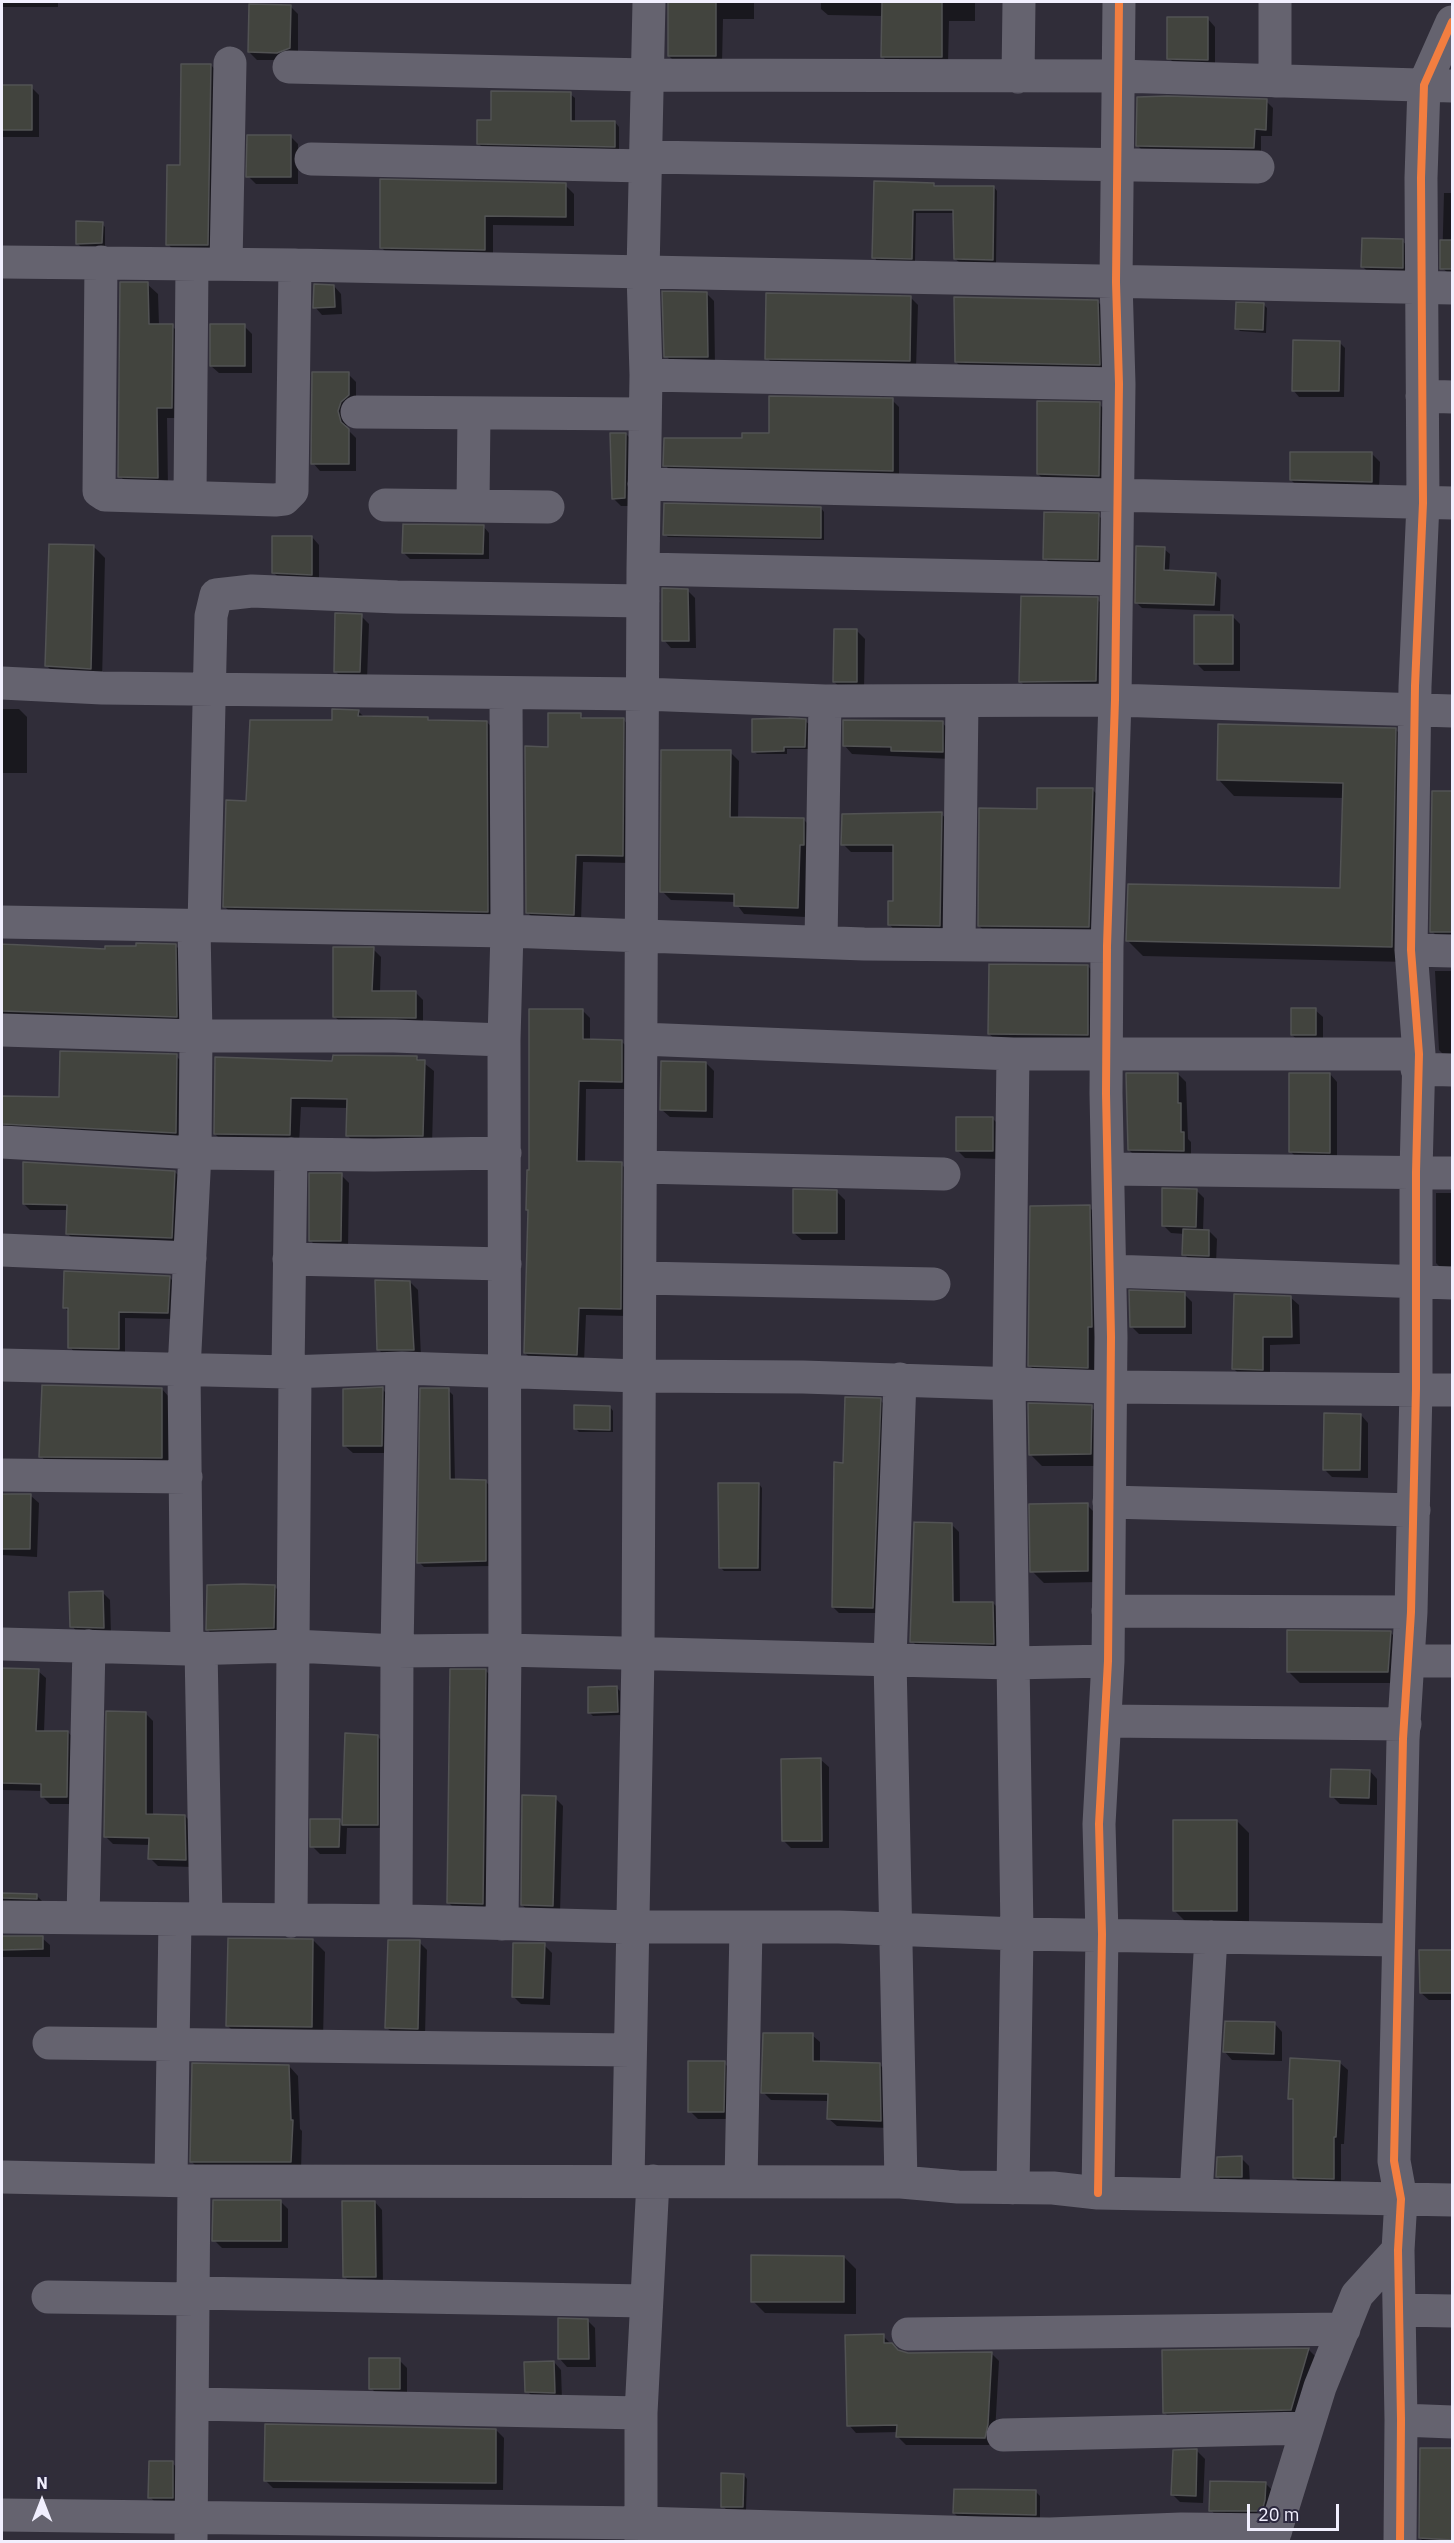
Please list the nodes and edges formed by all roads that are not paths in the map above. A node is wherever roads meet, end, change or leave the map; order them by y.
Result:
1 (649, 2) edge
2 (1019, 2) edge
3 (1119, 2) edge
4 (1275, 2) edge
5 (1452, 22) edge
6 (230, 63) dead end
7 (289, 67) dead end
8 (647, 75) junction
9 (1118, 76) junction
10 (1018, 77) junction
11 (1275, 81) junction
12 (1438, 85) edge
13 (311, 159) dead end
14 (646, 161) junction
15 (1117, 164) junction
16 (1258, 167) dead end
17 (101, 261) junction
18 (2, 262) edge
19 (192, 264) junction
20 (226, 264) junction
21 (295, 265) junction
22 (643, 272) junction
23 (1116, 282) junction
24 (1437, 287) edge
25 (646, 375) junction
26 (1119, 384) junction
27 (1437, 396) edge
28 (357, 412) dead end
29 (474, 413) junction
30 (644, 414) junction
31 (644, 484) junction
32 (1117, 495) junction
33 (190, 497) junction
34 (1438, 503) edge
35 (385, 505) dead end
36 (473, 505) junction
37 (548, 507) dead end
38 (1116, 579) junction
39 (643, 585) junction
40 (2, 683) edge
41 (209, 690) junction
42 (506, 694) junction
43 (643, 694) junction
44 (1115, 700) junction
45 (825, 701) junction
46 (962, 701) junction
47 (1414, 711) junction
48 (1452, 711) edge
49 (2, 922) edge
50 (199, 926) junction
51 (507, 931) junction
52 (641, 935) junction
53 (820, 942) junction
54 (959, 944) junction
55 (1107, 946) junction
56 (1412, 950) junction
57 (1452, 951) edge
58 (2, 1030) edge
59 (196, 1036) junction
60 (641, 1039) junction
61 (504, 1040) junction
62 (1107, 1053) junction
63 (1013, 1054) junction
64 (1418, 1062) junction
65 (1452, 1070) edge
66 (2, 1142) edge
67 (195, 1153) junction
68 (505, 1153) junction
69 (291, 1154) junction
70 (641, 1167) junction
71 (1108, 1169) junction
72 (1416, 1172) junction
73 (1452, 1173) edge
74 (944, 1174) dead end
75 (2, 1250) edge
76 (190, 1258) junction
77 (290, 1259) junction
78 (505, 1264) junction
79 (1110, 1271) junction
80 (641, 1278) junction
81 (1416, 1282) junction
82 (1452, 1283) edge
83 (934, 1284) dead end
84 (2, 1365) edge
85 (402, 1368) junction
86 (184, 1370) junction
87 (505, 1371) junction
88 (291, 1372) junction
89 (639, 1376) junction
90 (900, 1379) junction
91 (1009, 1384) junction
92 (1110, 1387) junction
93 (1416, 1389) junction
94 (1452, 1390) edge
95 (2, 1475) edge
96 (186, 1477) junction
97 (1109, 1502) junction
98 (1414, 1510) junction
99 (1108, 1611) junction
100 (1412, 1612) junction
101 (2, 1644) edge
102 (89, 1646) junction
103 (294, 1646) junction
104 (194, 1648) junction
105 (505, 1650) junction
106 (397, 1651) junction
107 (639, 1654) junction
108 (890, 1659) junction
109 (1108, 1661) junction
110 (1409, 1661) junction
111 (1452, 1661) edge
112 (1011, 1663) junction
113 (1105, 1721) junction
114 (1405, 1724) junction
115 (2, 1917) edge
116 (83, 1918) junction
117 (190, 1919) junction
118 (291, 1921) junction
119 (396, 1921) junction
120 (502, 1924) junction
121 (633, 1927) junction
122 (746, 1927) junction
123 (896, 1930) junction
124 (1017, 1934) junction
125 (1102, 1934) junction
126 (1211, 1937) junction
127 (1398, 1940) junction
128 (49, 2043) dead end
129 (173, 2045) junction
130 (630, 2050) junction
131 (2, 2177) edge
132 (183, 2180) junction
133 (640, 2181) junction
134 (741, 2182) junction
135 (901, 2182) junction
136 (1013, 2188) junction
137 (1098, 2193) junction
138 (1196, 2195) junction
139 (1401, 2199) junction
140 (1452, 2200) edge
141 (1398, 2250) junction
142 (194, 2296) junction
143 (48, 2297) dead end
144 (646, 2301) junction
145 (1400, 2310) junction
146 (1452, 2311) edge
147 (1344, 2329) junction
148 (908, 2334) dead end
149 (194, 2404) junction
150 (641, 2413) junction
151 (1401, 2420) junction
152 (1452, 2422) edge
153 (1307, 2428) junction
154 (1003, 2436) dead end
155 (2, 2515) edge
156 (191, 2530) edge
157 (641, 2532) edge
158 (1274, 2536) edge
159 (1400, 2541) edge

1 - 8 street
2 - 10 street
3 - 9 street
4 - 11 street
5 - 12 street
6 - 20 street
7 - 8 street
8 - 10 street
8 - 14 street
9 - 10 street
9 - 11 street
9 - 15 street
11 - 12 street
12 - 24 street
13 - 14 street
14 - 15 street
14 - 22 street
15 - 16 street
15 - 23 street
17 - 18 street
17 - 19 street
17 - 33 street
19 - 20 street
19 - 33 street
20 - 21 street
21 - 22 street
21 - 33 street
22 - 23 street
22 - 25 street
23 - 24 street
23 - 26 street
24 - 27 street
25 - 26 street
25 - 30 street
26 - 32 street
27 - 34 street
28 - 29 street
29 - 30 street
29 - 36 street
30 - 31 street
31 - 32 street
31 - 39 street
32 - 34 street
32 - 38 street
34 - 47 street
35 - 36 street
36 - 37 street
38 - 39 street
38 - 44 street
39 - 41 street
39 - 43 street
40 - 41 street
41 - 42 street
41 - 50 street
42 - 43 street
42 - 51 street
43 - 45 street
43 - 52 street
44 - 46 street
44 - 47 street
44 - 55 street
45 - 46 street
45 - 53 street
46 - 54 street
47 - 48 street
47 - 56 street
49 - 50 street
50 - 51 street
50 - 59 street
51 - 52 street
51 - 61 street
52 - 53 street
52 - 60 street
53 - 54 street
54 - 55 street
55 - 62 street
56 - 57 street
56 - 64 street
58 - 59 street
59 - 61 street
59 - 67 street
60 - 63 street
60 - 70 street
61 - 68 street
62 - 63 street
62 - 64 street
62 - 71 street
63 - 91 street
64 - 65 street
64 - 72 street
66 - 67 street
67 - 69 street
67 - 76 street
68 - 69 street
68 - 78 street
69 - 77 street
70 - 74 street
70 - 80 street
71 - 72 street
71 - 79 street
72 - 73 street
72 - 81 street
75 - 76 street
76 - 86 street
77 - 78 street
77 - 88 street
78 - 87 street
79 - 81 street
79 - 92 street
80 - 83 street
80 - 89 street
81 - 82 street
81 - 93 street
84 - 86 street
85 - 87 street
85 - 88 street
85 - 106 street
86 - 88 street
86 - 96 street
87 - 89 street
87 - 105 street
88 - 103 street
89 - 90 street
89 - 107 street
90 - 91 street
90 - 108 street
91 - 92 street
91 - 112 street
92 - 93 street
92 - 97 street
93 - 94 street
93 - 98 street
95 - 96 street
96 - 104 street
97 - 98 street
97 - 99 street
98 - 100 street
99 - 100 street
99 - 109 street
100 - 110 street
101 - 102 street
102 - 104 street
102 - 116 street
103 - 104 street
103 - 106 street
103 - 118 street
104 - 117 street
105 - 106 street
105 - 107 street
105 - 120 street
106 - 119 street
107 - 108 street
107 - 121 street
108 - 112 street
108 - 123 street
109 - 112 street
109 - 113 street
110 - 111 street
110 - 114 street
112 - 124 street
113 - 114 street
113 - 125 street
114 - 127 street
115 - 116 street
116 - 117 street
117 - 118 street
117 - 129 street
118 - 119 street
119 - 120 street
120 - 121 street
121 - 122 street
121 - 130 street
122 - 123 street
122 - 134 street
123 - 124 street
123 - 135 street
124 - 125 street
124 - 136 street
125 - 126 street
125 - 137 street
126 - 127 street
126 - 138 street
127 - 139 street
128 - 129 street
129 - 130 street
129 - 132 street
130 - 133 street
131 - 132 street
132 - 133 street
132 - 142 street
133 - 134 street
133 - 144 street
134 - 135 street
135 - 136 street
136 - 137 street
137 - 138 street
138 - 139 street
139 - 140 street
139 - 141 street
141 - 145 street
141 - 147 street
142 - 143 street
142 - 144 street
142 - 149 street
144 - 150 street
145 - 146 street
145 - 151 street
147 - 148 street
147 - 153 street
149 - 150 street
149 - 156 street
150 - 157 street
151 - 152 street
151 - 159 street
153 - 154 street
153 - 158 street
155 - 156 street
156 - 157 street
157 - 158 street

